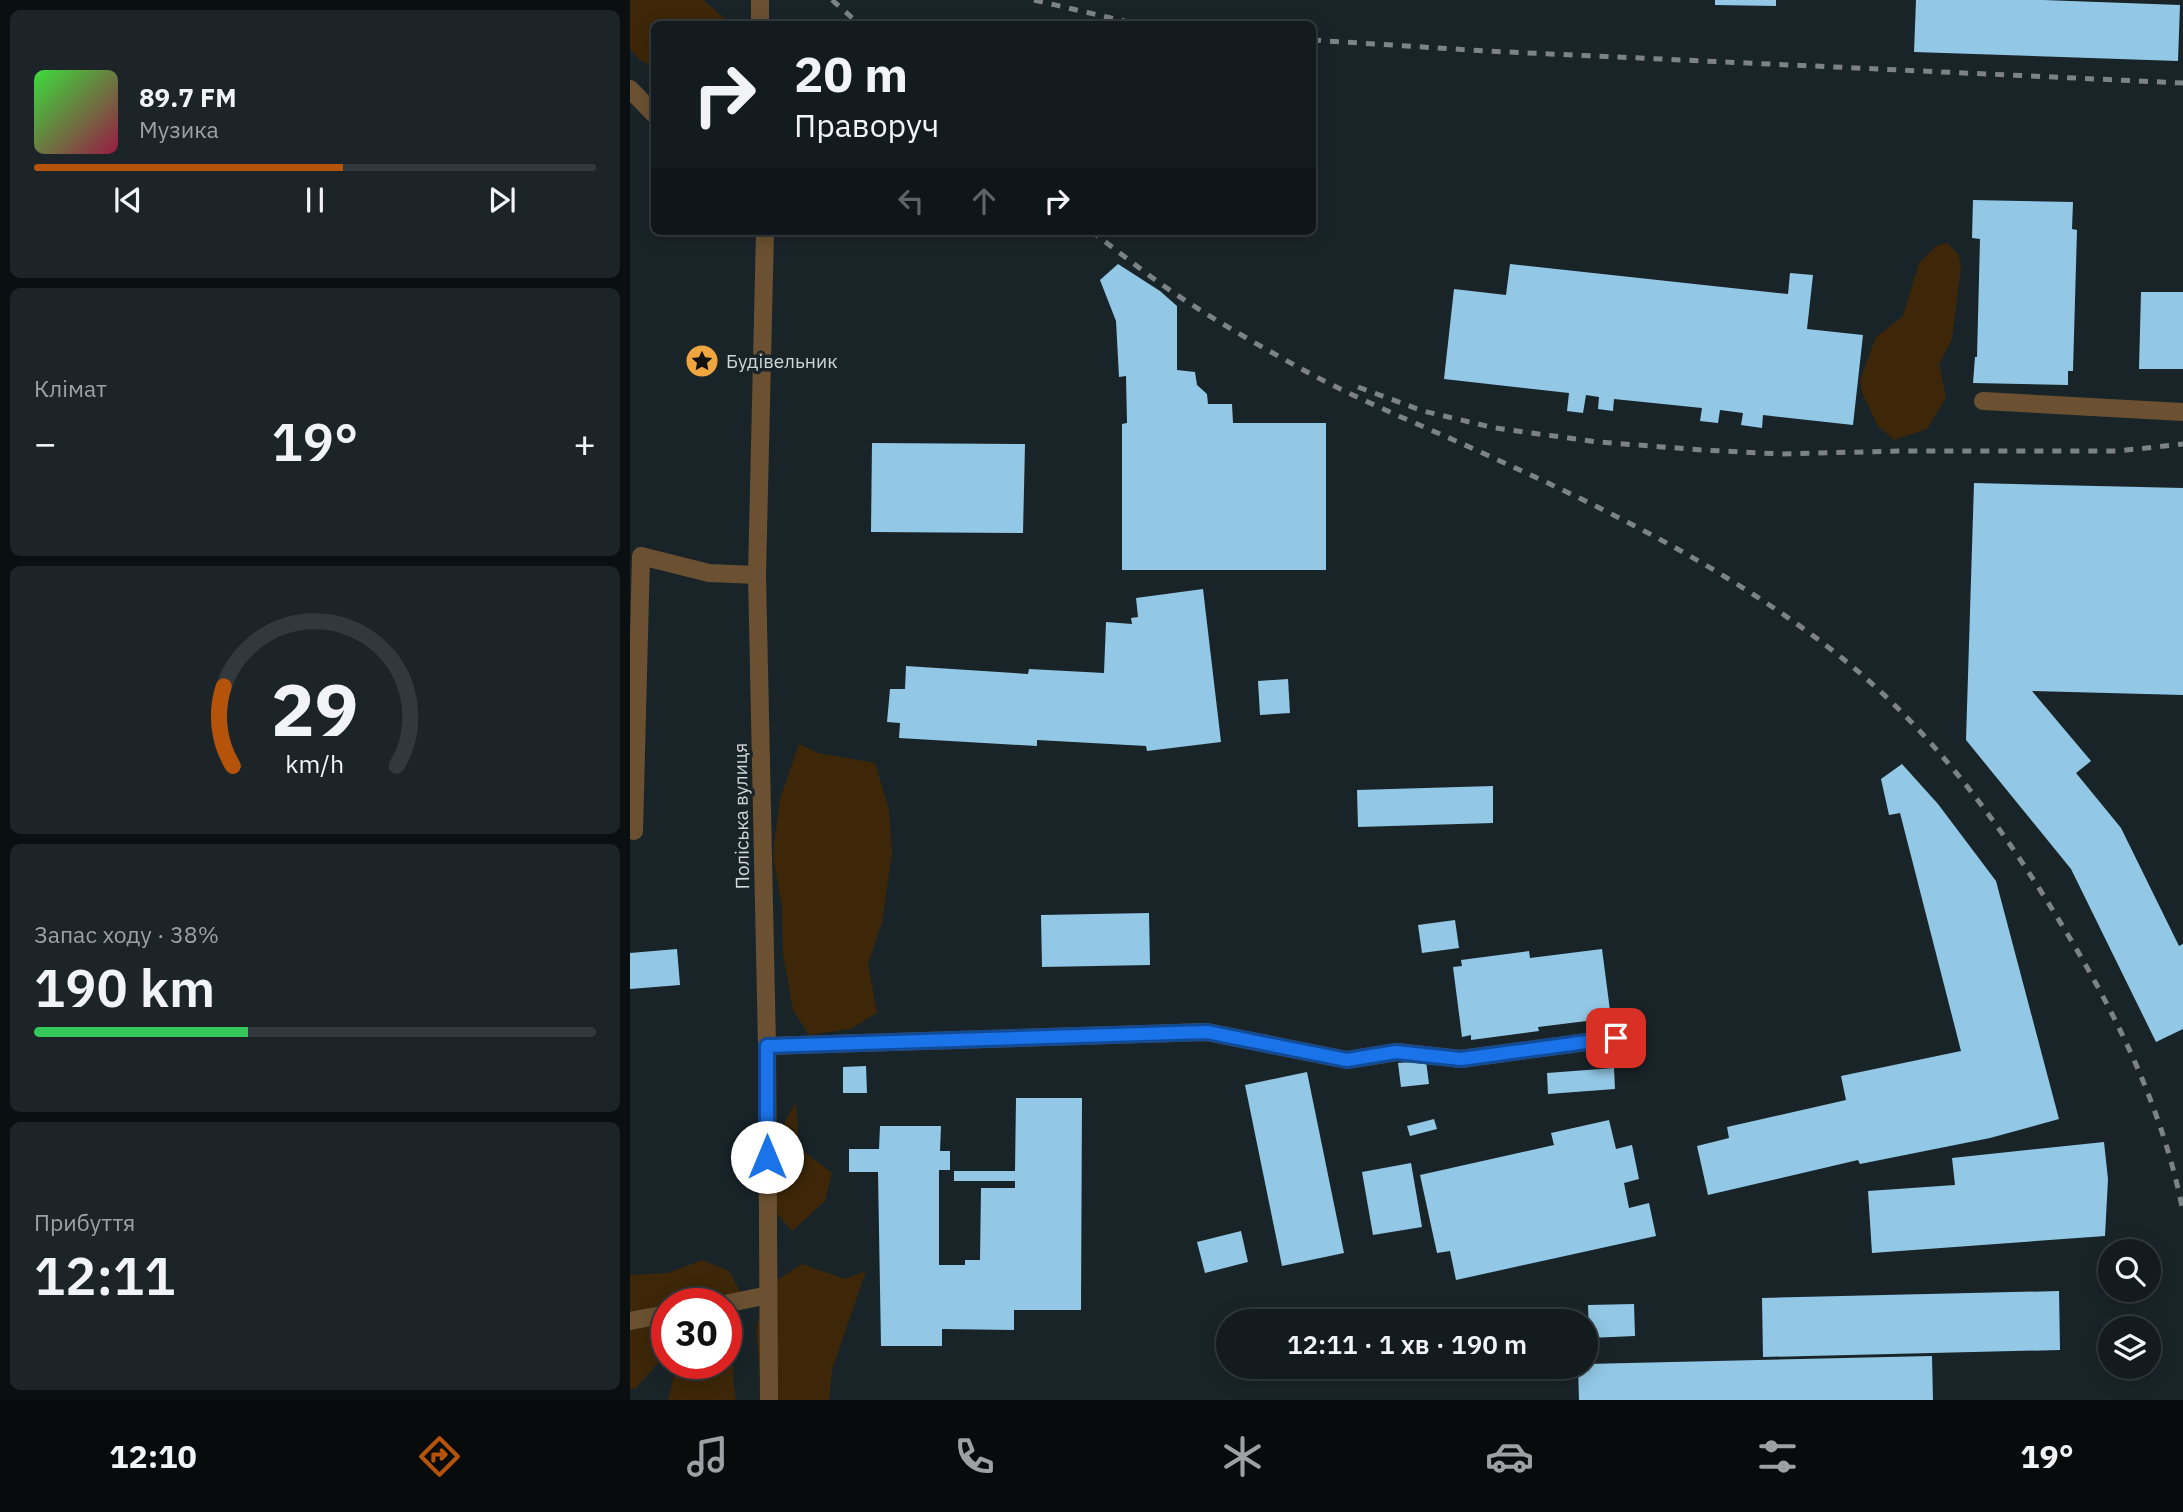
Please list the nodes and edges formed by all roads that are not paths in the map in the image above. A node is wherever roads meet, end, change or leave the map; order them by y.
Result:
1 (760, 0) edge
2 (761, 21) edge
3 (630, 89) edge
4 (651, 111) edge
5 (765, 235) edge
6 (1983, 401) dead end
7 (2183, 412) edge
8 (635, 553) edge
9 (757, 575) junction
10 (634, 831) dead end
11 (1616, 1038) dead end
12 (767, 1046) junction
13 (768, 1295) junction
14 (742, 1300) edge
15 (651, 1317) edge
16 (630, 1321) edge
17 (769, 1400) edge

1 - 2 street
3 - 4 street
5 - 9 street, Поліська вулиця
6 - 7 street
8 - 9 street
8 - 10 street
9 - 12 street, Поліська вулиця
11 - 12 street
12 - 13 street, Поліська вулиця
13 - 14 street
13 - 17 street, Поліська вулиця
15 - 16 street

